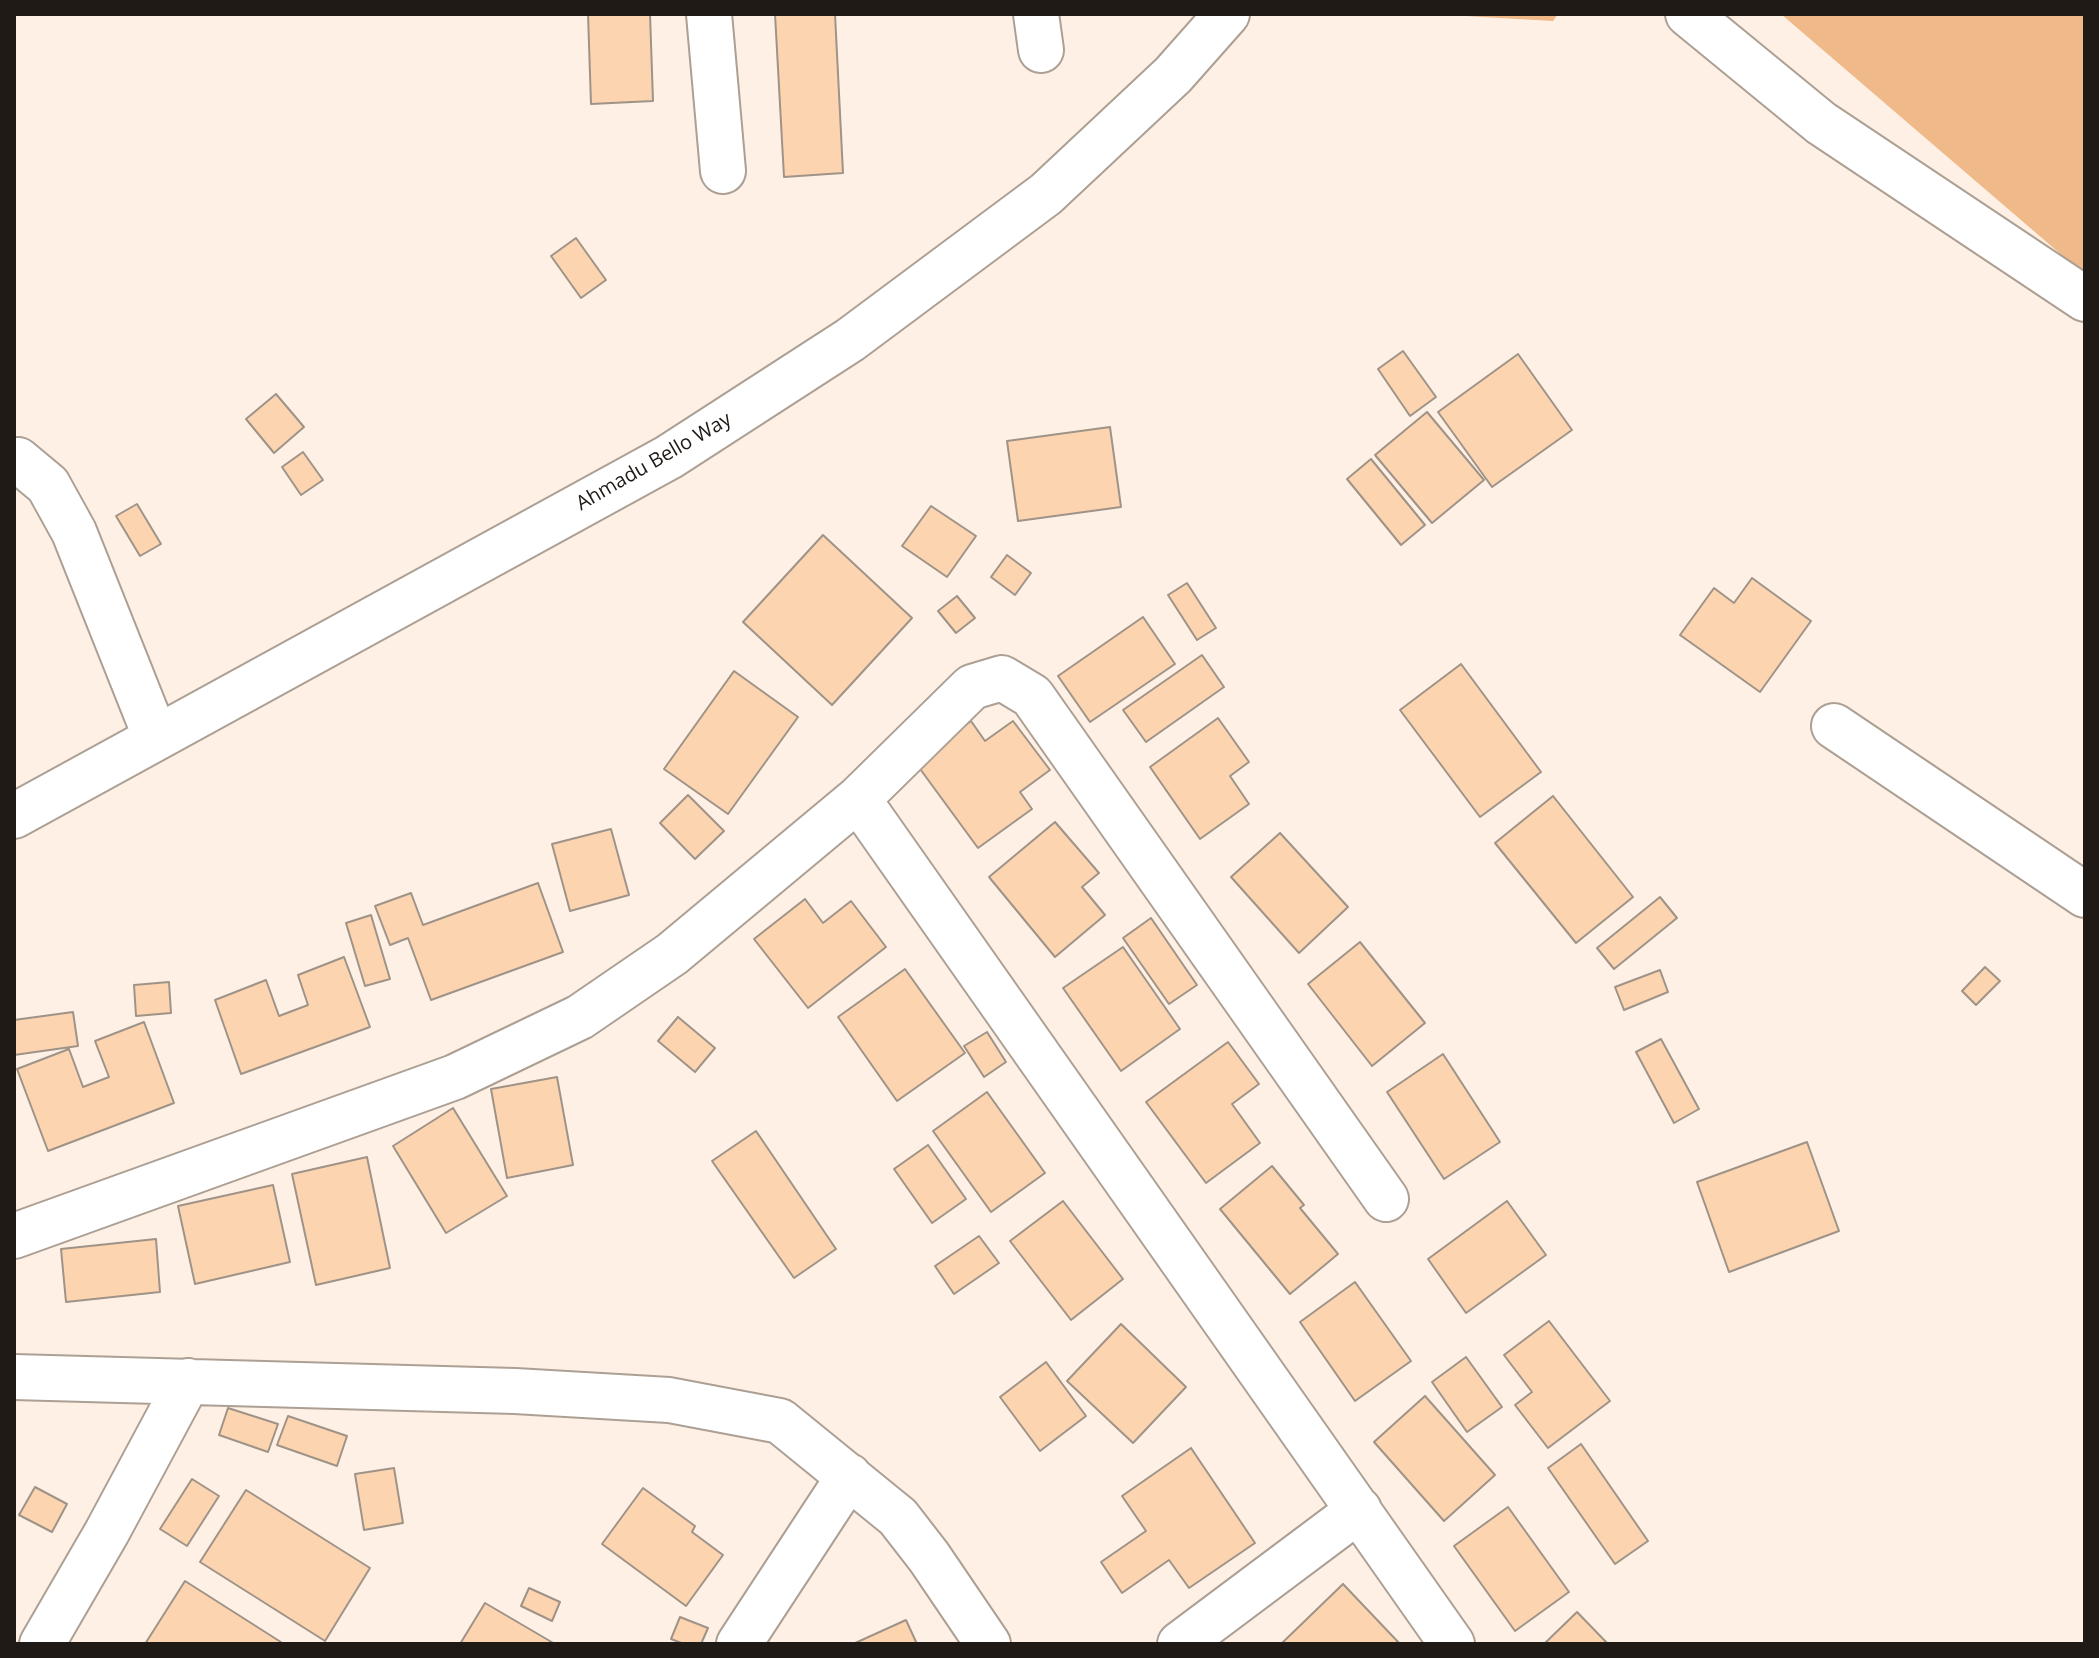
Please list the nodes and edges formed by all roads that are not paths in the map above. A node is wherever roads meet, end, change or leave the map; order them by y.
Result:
1 (709, 14) edge
2 (1227, 14) edge
3 (1688, 14) edge
4 (723, 171) dead end
5 (2085, 299) edge
6 (14, 460) edge
7 (1834, 726) dead end
8 (156, 738) junction
9 (858, 799) junction
10 (14, 816) edge
11 (2085, 895) edge
12 (1386, 1199) dead end
13 (14, 1236) edge
14 (14, 1377) edge
15 (188, 1381) junction
16 (849, 1476) junction
17 (1359, 1510) junction
18 (42, 1644) edge
19 (739, 1644) edge
20 (988, 1644) edge
21 (1180, 1644) edge
22 (1452, 1644) edge

1 - 4 street
2 - 8 street, Ahmadu Bello Way
3 - 5 street
6 - 8 street
7 - 11 street
8 - 10 street, Ahmadu Bello Way
9 - 12 street
9 - 13 street
9 - 17 street
14 - 15 street
15 - 16 street
15 - 18 street
16 - 19 street
16 - 20 street
17 - 21 street
17 - 22 street

